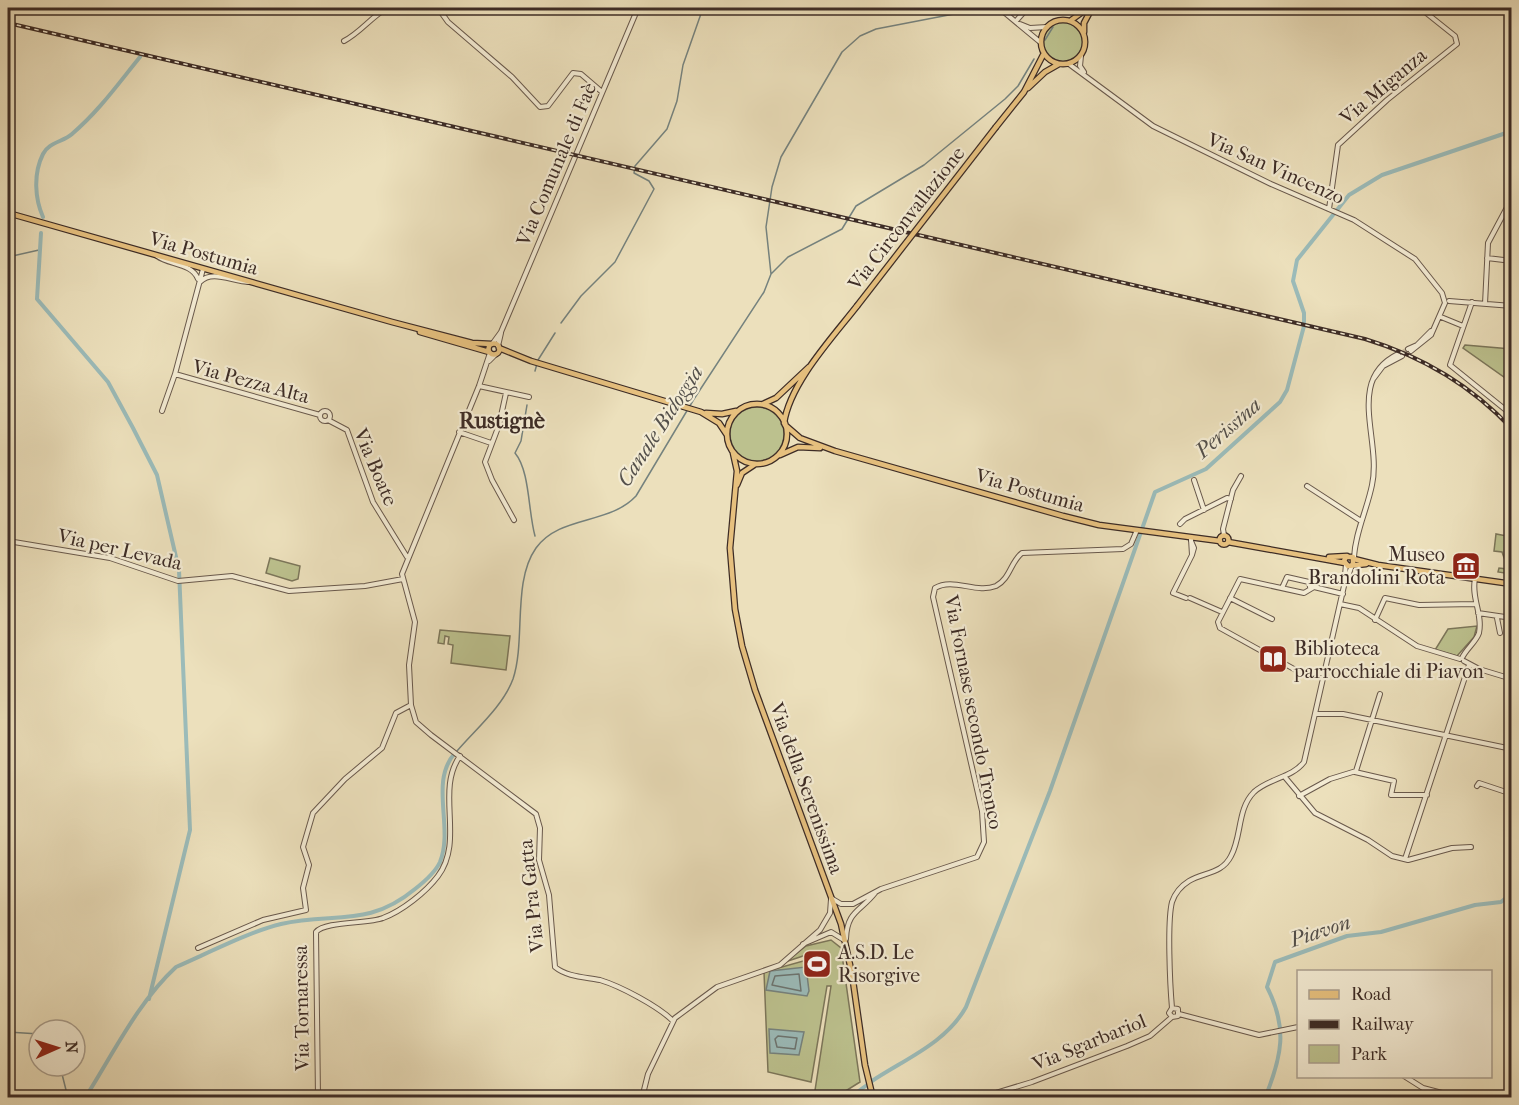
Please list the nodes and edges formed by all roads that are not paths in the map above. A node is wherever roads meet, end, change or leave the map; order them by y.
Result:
1 (387, 8) edge
2 (438, 8) edge
3 (638, 8) edge
4 (999, 8) edge
5 (1024, 8) edge
6 (1090, 8) edge
7 (1420, 8) edge
8 (1070, 21) junction
9 (1018, 22) junction
10 (1047, 27) junction
11 (1084, 35) junction
12 (344, 41) dead end
13 (1040, 42) junction
14 (1044, 54) junction
15 (1081, 56) junction
16 (1059, 64) junction
17 (1069, 64) junction
18 (1086, 75) junction
19 (602, 92) junction
20 (1024, 92) junction
21 (1512, 198) edge
22 (1333, 211) junction
23 (8, 213) edge
24 (156, 255) junction
25 (1487, 258) junction
26 (1512, 261) edge
27 (203, 269) junction
28 (199, 282) junction
29 (250, 282) junction
30 (1446, 301) junction
31 (1472, 302) junction
32 (1485, 304) junction
33 (1512, 306) edge
34 (1439, 319) junction
35 (392, 322) junction
36 (1463, 326) junction
37 (501, 332) junction
38 (492, 343) junction
39 (1410, 350) tunnel mouth
40 (495, 351) junction
41 (1400, 355) tunnel mouth
42 (814, 363) junction
43 (175, 374) junction
44 (479, 386) junction
45 (506, 393) junction
46 (529, 397) dead end
47 (760, 405) junction
48 (739, 410) junction
49 (162, 411) dead end
50 (701, 412) junction
51 (1512, 414) edge
52 (320, 415) junction
53 (328, 419) junction
54 (785, 424) junction
55 (459, 432) junction
56 (727, 435) junction
57 (491, 443) junction
58 (835, 451) junction
59 (733, 453) junction
60 (774, 458) junction
61 (759, 464) junction
62 (1241, 476) dead end
63 (1194, 480) dead end
64 (1307, 486) dead end
65 (735, 490) junction
66 (1231, 499) junction
67 (1204, 510) junction
68 (514, 520) dead end
69 (1361, 521) junction
70 (1180, 524) dead end
71 (1137, 530) junction
72 (1224, 535) junction
73 (1191, 540) junction
74 (8, 541) edge
75 (1220, 541) junction
76 (1228, 542) junction
77 (407, 557) junction
78 (1350, 561) junction
79 (403, 579) junction
80 (1475, 579) junction
81 (1512, 584) edge
82 (1310, 587) junction
83 (1281, 588) junction
84 (1343, 594) junction
85 (1230, 598) junction
86 (1340, 604) junction
87 (1475, 604) junction
88 (1222, 612) junction
89 (1478, 613) junction
90 (1497, 618) junction
91 (1512, 618) edge
92 (1272, 619) dead end
93 (1375, 620) junction
94 (1500, 633) dead end
95 (1462, 660) junction
96 (1469, 665) junction
97 (1325, 673) junction
98 (1512, 679) edge
99 (1380, 694) dead end
100 (411, 705) junction
101 (1316, 714) junction
102 (1373, 720) junction
103 (1446, 735) junction
104 (1512, 749) edge
105 (460, 756) junction
106 (1355, 772) junction
107 (1284, 776) junction
108 (1477, 786) dead end
109 (1512, 794) edge
110 (1427, 795) junction
111 (1299, 796) junction
112 (1471, 847) dead end
113 (1406, 859) junction
114 (876, 892) junction
115 (831, 897) junction
116 (846, 941) junction
117 (803, 945) junction
118 (198, 948) dead end
119 (1172, 1008) junction
120 (1179, 1014) junction
121 (1172, 1017) junction
122 (673, 1021) junction
123 (1297, 1027) edge
124 (1406, 1078) edge
125 (873, 1097) edge
126 (318, 1098) edge
127 (642, 1098) edge
128 (979, 1098) edge
129 (1461, 1098) edge

1 - 12 street
2 - 19 street
3 - 19 street, Via Comunale di Faè
4 - 9 street
5 - 9 street
6 - 8 main road
6 - 11 main road
7 - 22 street, Via Miganza
8 - 10 main road
8 - 11 main road
9 - 10 street
9 - 13 street
10 - 13 main road
11 - 15 main road
13 - 14 main road
14 - 16 main road
14 - 20 main road, Via Circonvallazione
15 - 17 main road
15 - 18 street
16 - 17 main road
16 - 20 main road, Via Circonvallazione
17 - 18 street, Via San Vincenzo
18 - 22 street, Via San Vincenzo
19 - 37 street, Via Comunale di Faè
20 - 42 main road, Via Circonvallazione, bridge
21 - 25 street
22 - 30 street, Via San Vincenzo
23 - 24 main road, Via Postumia
24 - 27 main road, Via Postumia
24 - 28 street
25 - 26 street
25 - 32 street
27 - 28 street, Via Pezza Alta
27 - 29 main road, Via Postumia
28 - 29 street
28 - 43 street, Via Pezza Alta
29 - 35 main road, Via Postumia
30 - 31 street
30 - 34 street
31 - 32 street
31 - 36 street
32 - 33 street
34 - 36 street
34 - 39 street
35 - 38 main road, Via Postumia
35 - 40 main road, Via Postumia
36 - 51 street
37 - 38 street, Via Comunale di Faè
37 - 40 street, Via Comunale di Faè
38 - 40 main road
38 - 40 main road
40 - 44 street, Via Comunale di Faè
40 - 50 main road, Via Postumia
41 - 69 street, Via Sgarbariol
42 - 47 main road, Via Circonvallazione
42 - 54 main road, Via Circonvallazione
43 - 49 street, Via Pezza Alta
43 - 52 street, Via Pezza Alta
44 - 45 street
44 - 55 street, Via Comunale di Faè
45 - 46 street
45 - 57 street
47 - 48 main road
47 - 54 main road
48 - 50 main road, Via Postumia
48 - 56 main road
50 - 56 main road, Via Postumia
52 - 53 street
52 - 53 street
53 - 77 street, Via Boate
54 - 58 main road, Via Postumia
54 - 60 main road
55 - 57 street
55 - 77 street, Via Pra Gatta
56 - 59 main road
57 - 68 street
58 - 60 main road, Via Postumia
58 - 71 main road, Via Postumia
59 - 61 main road
59 - 65 main road, Via della Serenissima
60 - 61 main road
61 - 65 main road
62 - 66 street
63 - 67 street
64 - 69 street
65 - 115 main road, Via della Serenissima
66 - 67 street
66 - 72 street
67 - 70 street
69 - 78 street, Via Sgarbariol
71 - 73 main road, Via Postumia
71 - 114 street, Via Fornase secondo Tronco
72 - 75 main road
72 - 76 main road
73 - 75 main road, Via Postumia
73 - 88 street
74 - 79 street, Via per Levada
75 - 76 main road, Via Postumia
76 - 78 main road
77 - 79 street, Via Pra Gatta
78 - 80 main road
78 - 84 street, Via Sgarbariol
79 - 100 street, Via Pra Gatta
80 - 81 main road
80 - 87 street
82 - 83 street
82 - 83 street
82 - 84 street
83 - 85 street
84 - 86 street, Via Sgarbariol
85 - 88 street
85 - 92 street
86 - 93 street
86 - 97 street, Via Sgarbariol
87 - 89 street
87 - 93 street
88 - 97 street
89 - 90 street
89 - 95 street
90 - 91 street
90 - 94 street
93 - 95 street
95 - 96 street
96 - 98 street
96 - 103 street
97 - 101 street, Via Sgarbariol
99 - 102 street
100 - 105 street, Via Pra Gatta
100 - 118 street
101 - 102 street
101 - 107 street, Via Sgarbariol
102 - 103 street
102 - 106 street
103 - 104 street
103 - 110 street
105 - 122 street, Via Pra Gatta
105 - 126 street, Via Tornaressa
106 - 110 street
106 - 111 street
107 - 111 street
107 - 119 street, Via Sgarbariol
108 - 109 street
110 - 113 street
111 - 113 street
112 - 113 street
114 - 115 street, Via Fornase secondo Tronco
114 - 116 street, Via Fornase secondo Tronco
115 - 116 main road, Via della Serenissima
115 - 117 street
116 - 117 street
116 - 125 main road, Via della Serenissima
117 - 122 street
119 - 120 street
119 - 121 street, Via Sgarbariol
120 - 121 street, Via Sgarbariol
120 - 123 street
121 - 128 street, Via Sgarbariol
122 - 127 street
124 - 129 street

